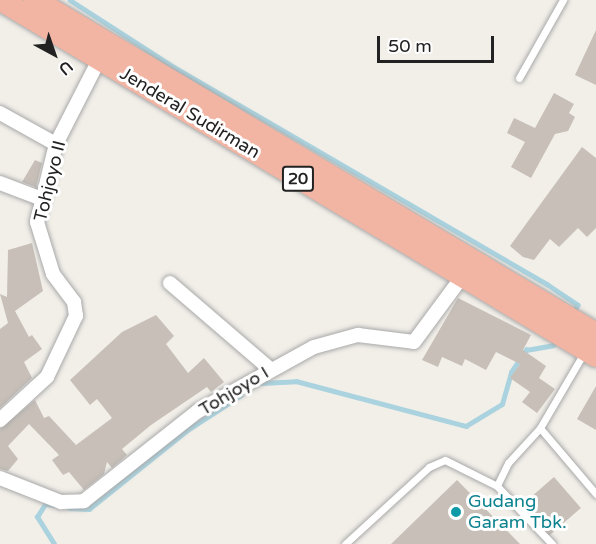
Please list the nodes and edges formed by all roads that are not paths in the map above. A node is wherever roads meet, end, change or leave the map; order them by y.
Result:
1 (1, 0) edge
2 (35, 0) edge
3 (564, 0) edge
4 (100, 58) junction
5 (519, 78) dead end
6 (0, 113) edge
7 (220, 121) junction
8 (56, 144) junction
9 (0, 183) edge
10 (42, 199) junction
11 (462, 277) junction
12 (170, 283) dead end
13 (496, 286) junction
14 (593, 343) edge
15 (270, 369) junction
16 (0, 420) edge
17 (540, 428) junction
18 (0, 478) edge
19 (497, 486) junction
20 (596, 494) edge
21 (345, 544) edge
22 (552, 544) edge

1 - 4 highway, Jenderal Sudirman / 20
2 - 7 highway, Jenderal Sudirman / 20
3 - 5 lane
4 - 7 highway, Jenderal Sudirman / 20
4 - 8 street, Tohjoyo II
6 - 8 street
7 - 11 highway, Jenderal Sudirman / 20
7 - 13 highway, Jenderal Sudirman / 20
8 - 10 street, Tohjoyo II
9 - 10 street
10 - 16 street, Tohjoyo II
11 - 13 highway, Jenderal Sudirman / 20
11 - 15 street, Tohjoyo I
12 - 15 street
13 - 14 highway, Jenderal Sudirman / 20
14 - 17 lane
15 - 18 street, Tohjoyo I
17 - 19 lane
17 - 20 lane
19 - 21 lane
19 - 22 lane

